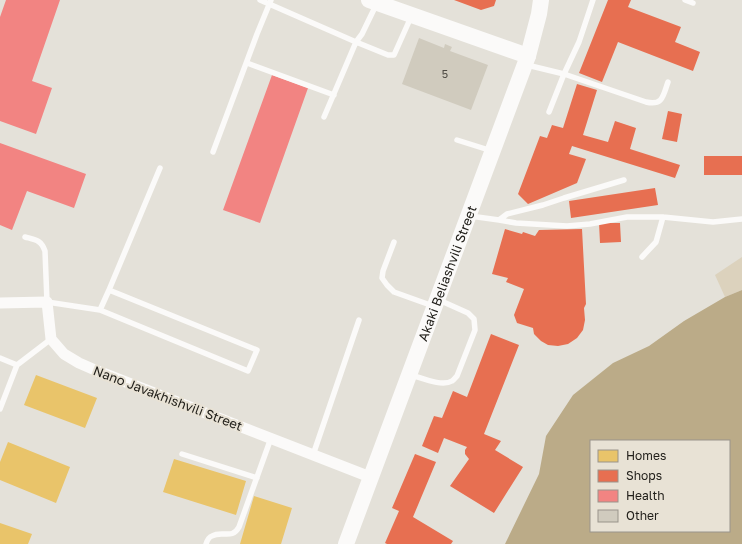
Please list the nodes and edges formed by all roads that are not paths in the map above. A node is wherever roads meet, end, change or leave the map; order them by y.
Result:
1 (260, 0) edge
2 (541, 0) edge
3 (593, 0) edge
4 (685, 0) edge
5 (373, 1) edge
6 (270, 2) edge
7 (693, 3) dead end
8 (412, 15) junction
9 (356, 42) junction
10 (527, 60) junction
11 (247, 63) junction
12 (564, 74) junction
13 (668, 82) dead end
14 (334, 95) junction
15 (549, 112) dead end
16 (324, 117) dead end
17 (457, 140) dead end
18 (213, 152) dead end
19 (492, 152) junction
20 (160, 168) dead end
21 (624, 180) dead end
22 (468, 216) junction
23 (663, 217) junction
24 (742, 219) edge
25 (499, 220) junction
26 (25, 237) dead end
27 (394, 242) dead end
28 (642, 257) dead end
29 (109, 290) junction
30 (48, 302) junction
31 (0, 303) edge
32 (436, 303) junction
33 (100, 310) junction
34 (359, 320) dead end
35 (51, 339) junction
36 (0, 358) edge
37 (17, 365) junction
38 (409, 374) junction
39 (0, 409) edge
40 (271, 438) junction
41 (182, 454) dead end
42 (313, 455) junction
43 (370, 477) junction
44 (257, 478) junction
45 (206, 544) edge
46 (346, 544) edge

1 - 6 lane
2 - 10 main road, Akaki Beliashvili Street
3 - 12 lane
4 - 7 lane
5 - 8 main road
5 - 9 lane
6 - 9 lane
6 - 11 lane
8 - 9 lane
8 - 10 main road
9 - 14 lane
10 - 12 lane
10 - 19 main road, Akaki Beliashvili Street
11 - 14 lane
11 - 18 lane
12 - 13 lane
12 - 15 lane
14 - 16 lane
17 - 19 lane
19 - 22 main road, Akaki Beliashvili Street
20 - 29 lane
21 - 25 lane
22 - 25 lane
22 - 32 main road, Akaki Beliashvili Street
23 - 24 lane
23 - 25 lane
23 - 28 lane
26 - 30 lane
27 - 32 lane
29 - 33 lane
29 - 33 lane
30 - 31 street
30 - 33 lane
30 - 35 street
32 - 38 main road, Akaki Beliashvili Street
32 - 38 lane
34 - 42 lane
35 - 37 lane
35 - 40 street, Nano Javakhishvili Street
36 - 37 lane
37 - 39 lane
38 - 43 main road, Akaki Beliashvili Street
40 - 42 street, Nano Javakhishvili Street
40 - 44 lane
41 - 44 lane
42 - 43 street, Nano Javakhishvili Street
43 - 46 main road, Akaki Beliashvili Street
44 - 45 lane

